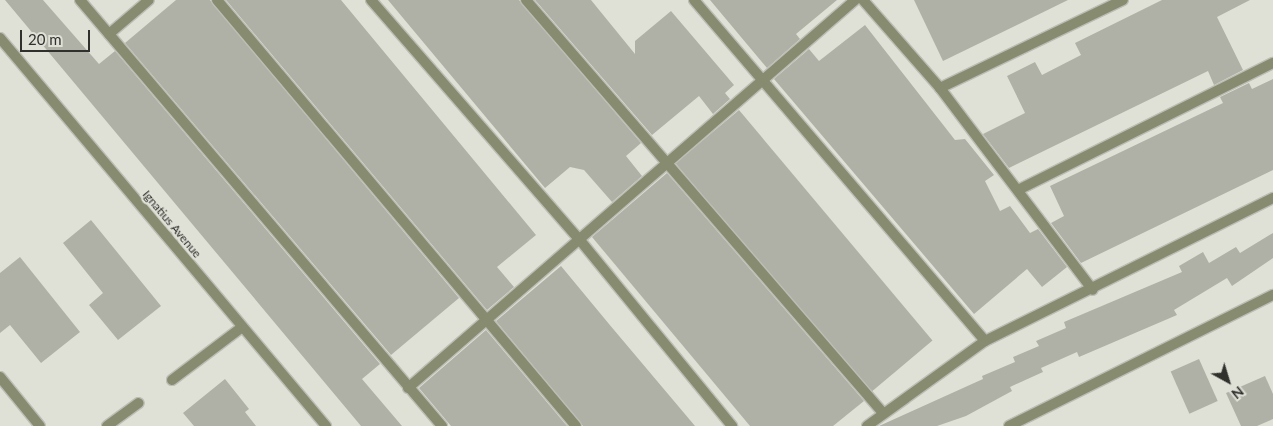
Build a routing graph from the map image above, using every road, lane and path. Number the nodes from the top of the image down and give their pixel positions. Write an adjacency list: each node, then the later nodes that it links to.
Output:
1 (80, 0): 10 (street)
2 (149, 0): 10 (street)
3 (217, 0): 21 (street)
4 (371, 0): 18 (street)
5 (526, 0): 15 (street)
6 (694, 0): 13 (street)
7 (855, 0): 13 (street)
8 (863, 0): 14 (street)
9 (1123, 0): 14 (street)
10 (109, 34): 27 (street)
11 (0, 38): 22 (street, Ignatius Avenue)
12 (1273, 63): 16 (street)
13 (764, 80): 15 (street); 23 (street)
14 (940, 88): 16 (street)
15 (666, 167): 18 (street); 30 (street)
16 (1020, 189): 19 (street)
17 (1273, 198): 19 (street)
18 (578, 239): 21 (street); 36 (street)
19 (1093, 290): 23 (street)
20 (1273, 295): 38 (street)
21 (486, 320): 27 (street); 35 (street)
22 (242, 327): 25 (street); 33 (street, Ignatius Avenue)
23 (985, 341): 30 (street)
24 (0, 377): 26 (street)
25 (172, 380)
26 (9, 388): 28 (street); 31 (street)
27 (408, 388): 34 (street)
28 (0, 396)
29 (140, 403): 32 (street)
30 (883, 413): 37 (street)
31 (40, 426)
32 (107, 426)
33 (326, 426)
34 (442, 426)
35 (576, 426)
36 (732, 426)
37 (867, 426)
38 (1008, 426)

